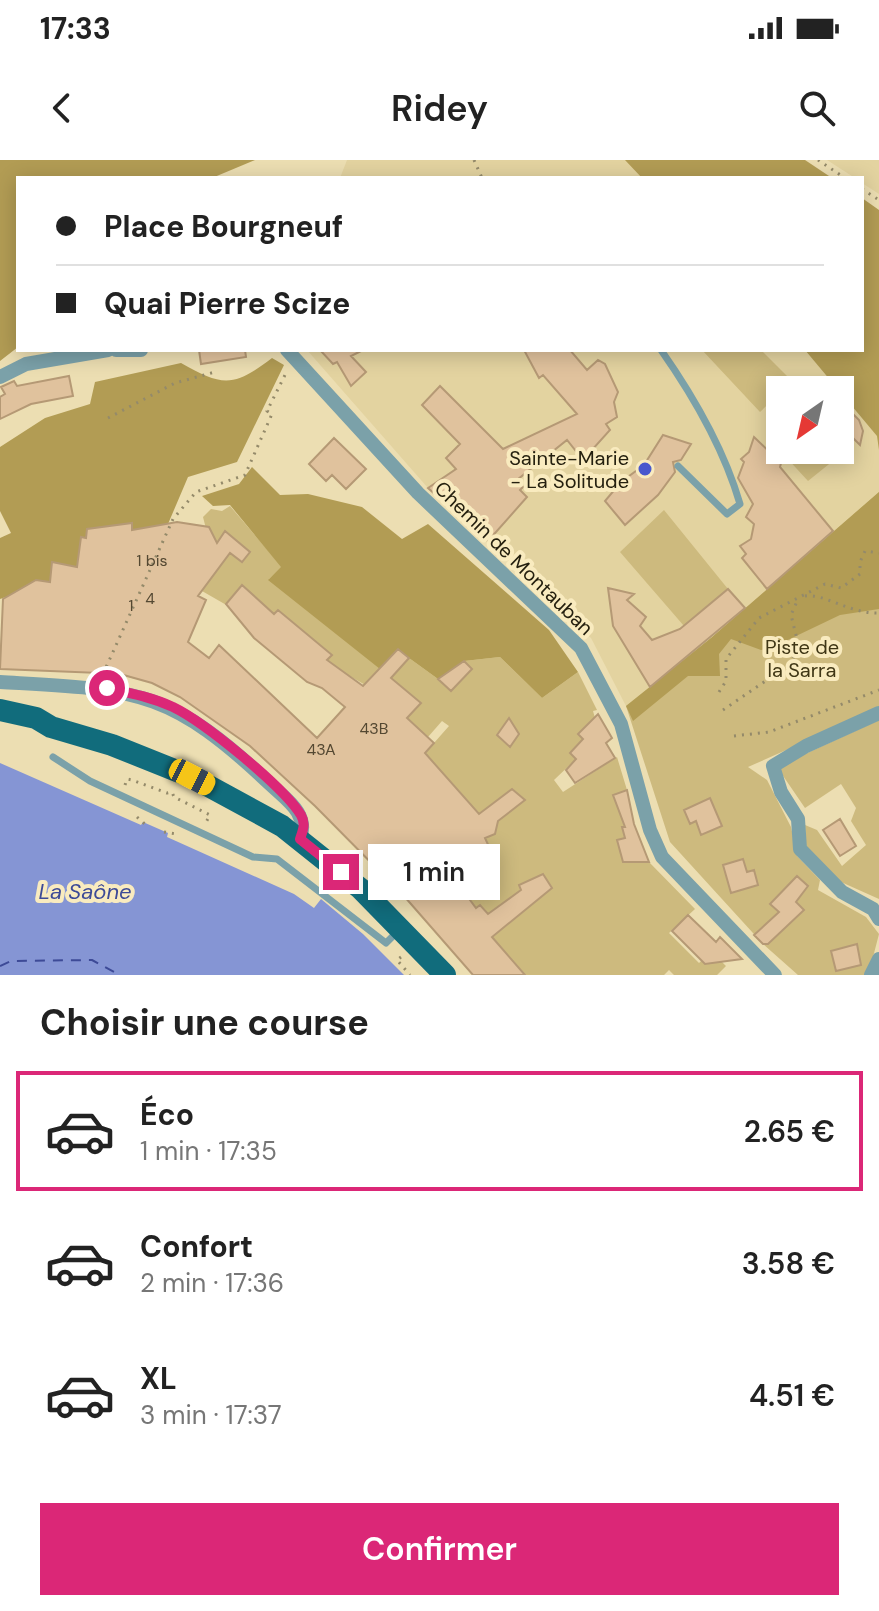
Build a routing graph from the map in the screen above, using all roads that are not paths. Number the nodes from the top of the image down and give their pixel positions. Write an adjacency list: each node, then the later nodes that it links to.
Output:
1 (96, 352): 4 (street)
2 (289, 352): 15 (street, Chemin de Montauban)
3 (662, 352): 5 (lane)
4 (0, 377)
5 (678, 466)
6 (0, 682): 10 (street)
7 (0, 710): 10 (main road)
8 (879, 713): 11 (street)
9 (53, 757): 12 (lane)
10 (300, 839): 12 (main road)
11 (879, 919)
12 (402, 927): 14 (main road)
13 (879, 959): 16 (street)
14 (445, 975)
15 (775, 975)
16 (871, 975)

